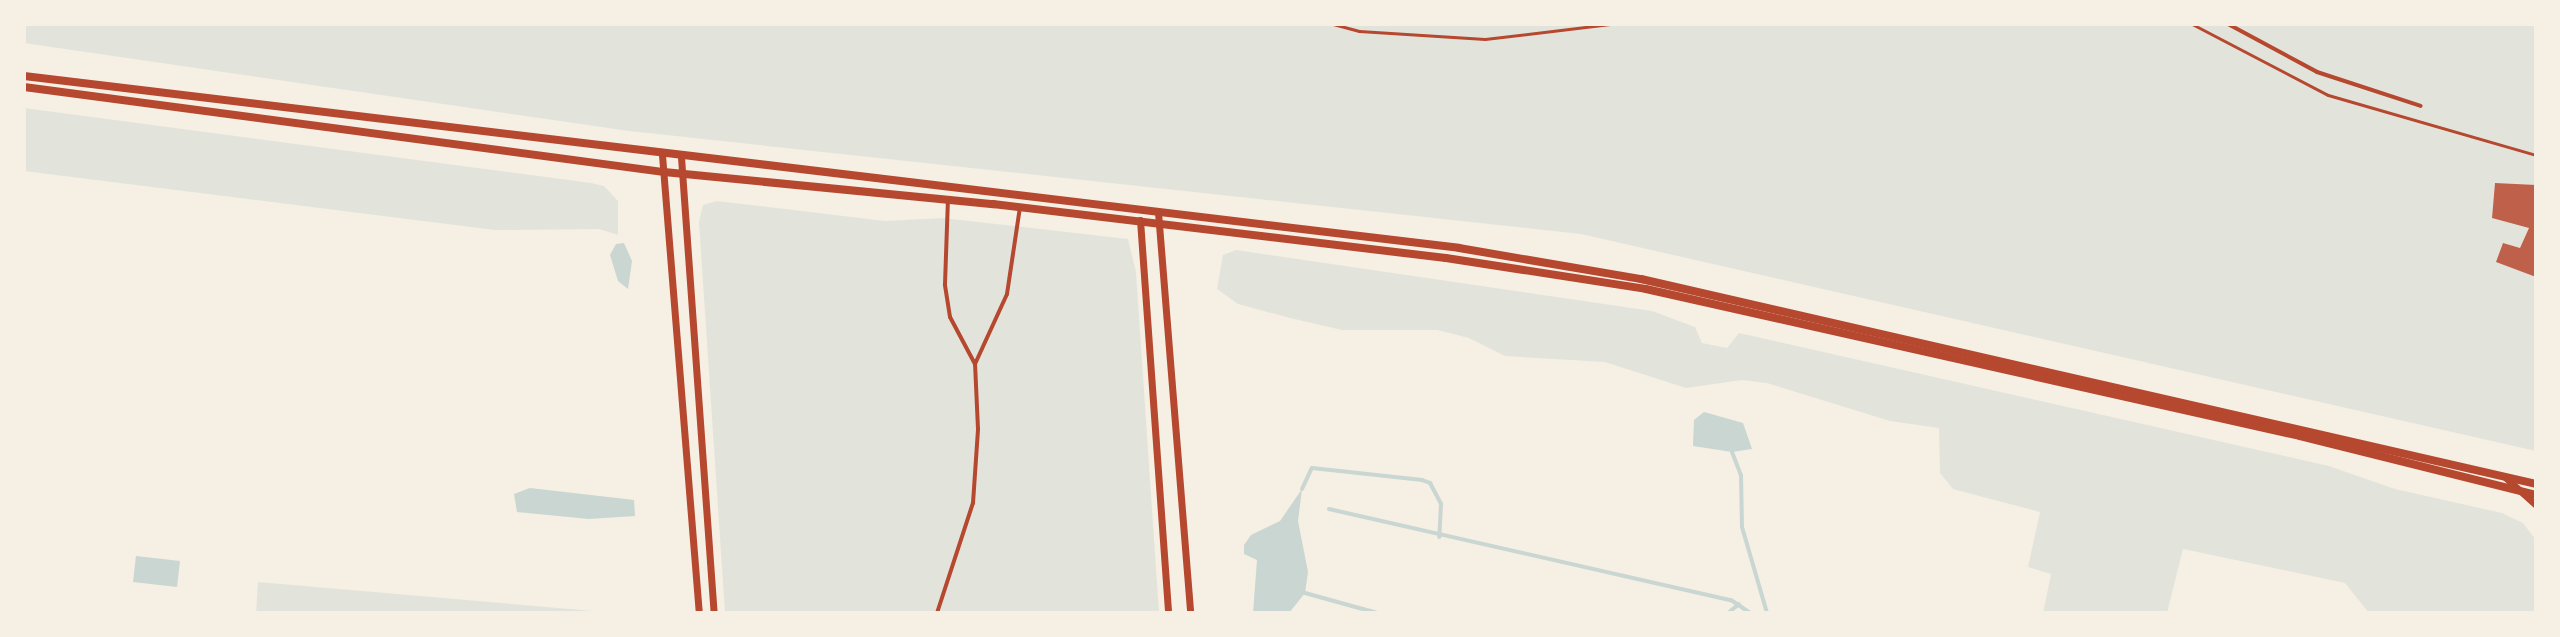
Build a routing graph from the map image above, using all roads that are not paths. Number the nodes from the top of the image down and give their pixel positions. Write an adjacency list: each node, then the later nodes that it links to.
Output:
1 (1333, 24): 2 (lane)
2 (1610, 24)
3 (2192, 24): 9 (lane)
4 (2228, 24): 7 (street)
5 (24, 76): 8 (main road)
6 (24, 87): 11 (main road)
7 (2421, 106)
8 (662, 155): 10 (main road); 11 (street)
9 (2536, 155)
10 (681, 157): 12 (street); 15 (main road)
11 (664, 172): 12 (main road); 25 (street)
12 (680, 173): 13 (main road); 26 (street)
13 (948, 199): 14 (main road); 19 (street)
14 (1020, 207): 17 (main road); 19 (street)
15 (1139, 210): 16 (main road); 17 (street)
16 (1158, 212): 18 (street); 20 (main road)
17 (1141, 222): 18 (main road); 28 (street)
18 (1159, 224): 22 (main road); 29 (street)
19 (975, 364): 27 (street)
20 (2506, 478): 21 (main road); 22 (street)
21 (2536, 484)
22 (2521, 492): 23 (main road); 24 (street)
23 (2536, 495)
24 (2536, 505)
25 (699, 613)
26 (714, 613)
27 (937, 613)
28 (1168, 613)
29 (1190, 613)

